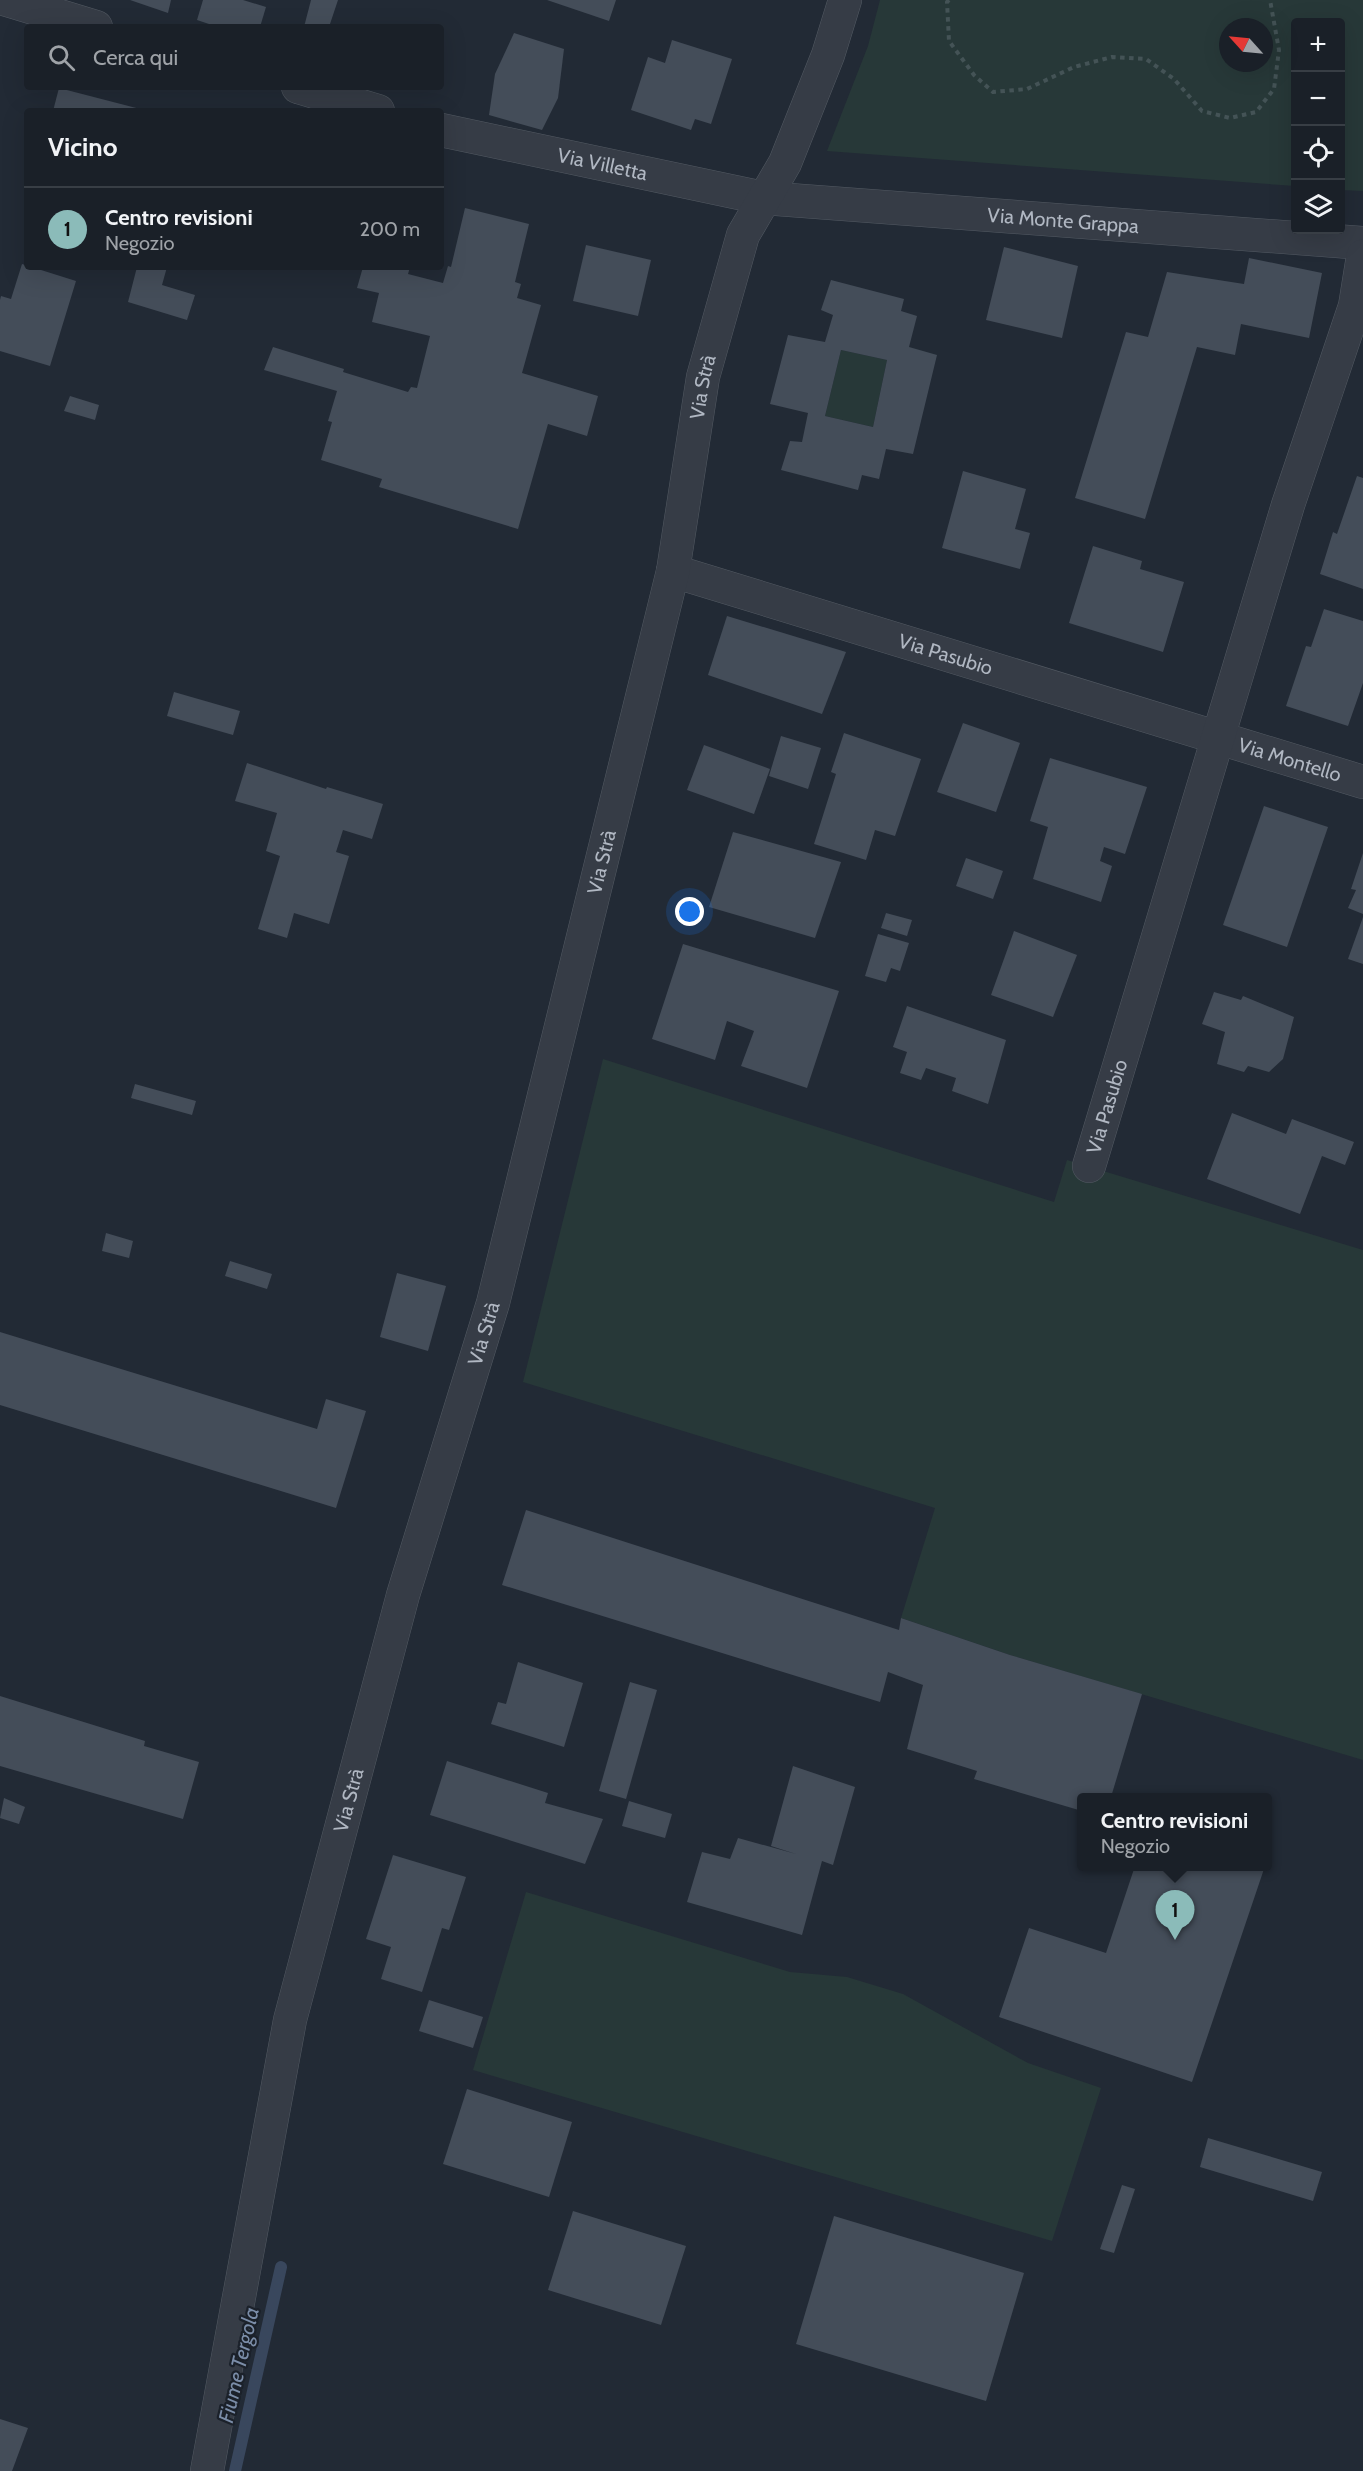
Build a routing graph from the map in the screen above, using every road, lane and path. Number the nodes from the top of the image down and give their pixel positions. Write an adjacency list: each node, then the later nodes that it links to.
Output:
1 (7, 0): 5 (street)
2 (845, 0): 9 (street, Via Strà)
3 (949, 0): 4 (path)
4 (1270, 0)
5 (86, 24)
6 (308, 90): 7 (street)
7 (368, 108)
8 (444, 131): 9 (street, Via Villetta)
9 (763, 198): 10 (street, Via Monte Grappa); 12 (street, Via Strà)
10 (1363, 243)
11 (1363, 256): 13 (street, Via Pasubio)
12 (673, 571): 13 (street, Via Pasubio); 16 (street, Via Strà)
13 (1216, 736): 14 (street, Via Montello); 15 (street, Via Pasubio)
14 (1363, 782)
15 (1089, 1166)
16 (207, 2471)

